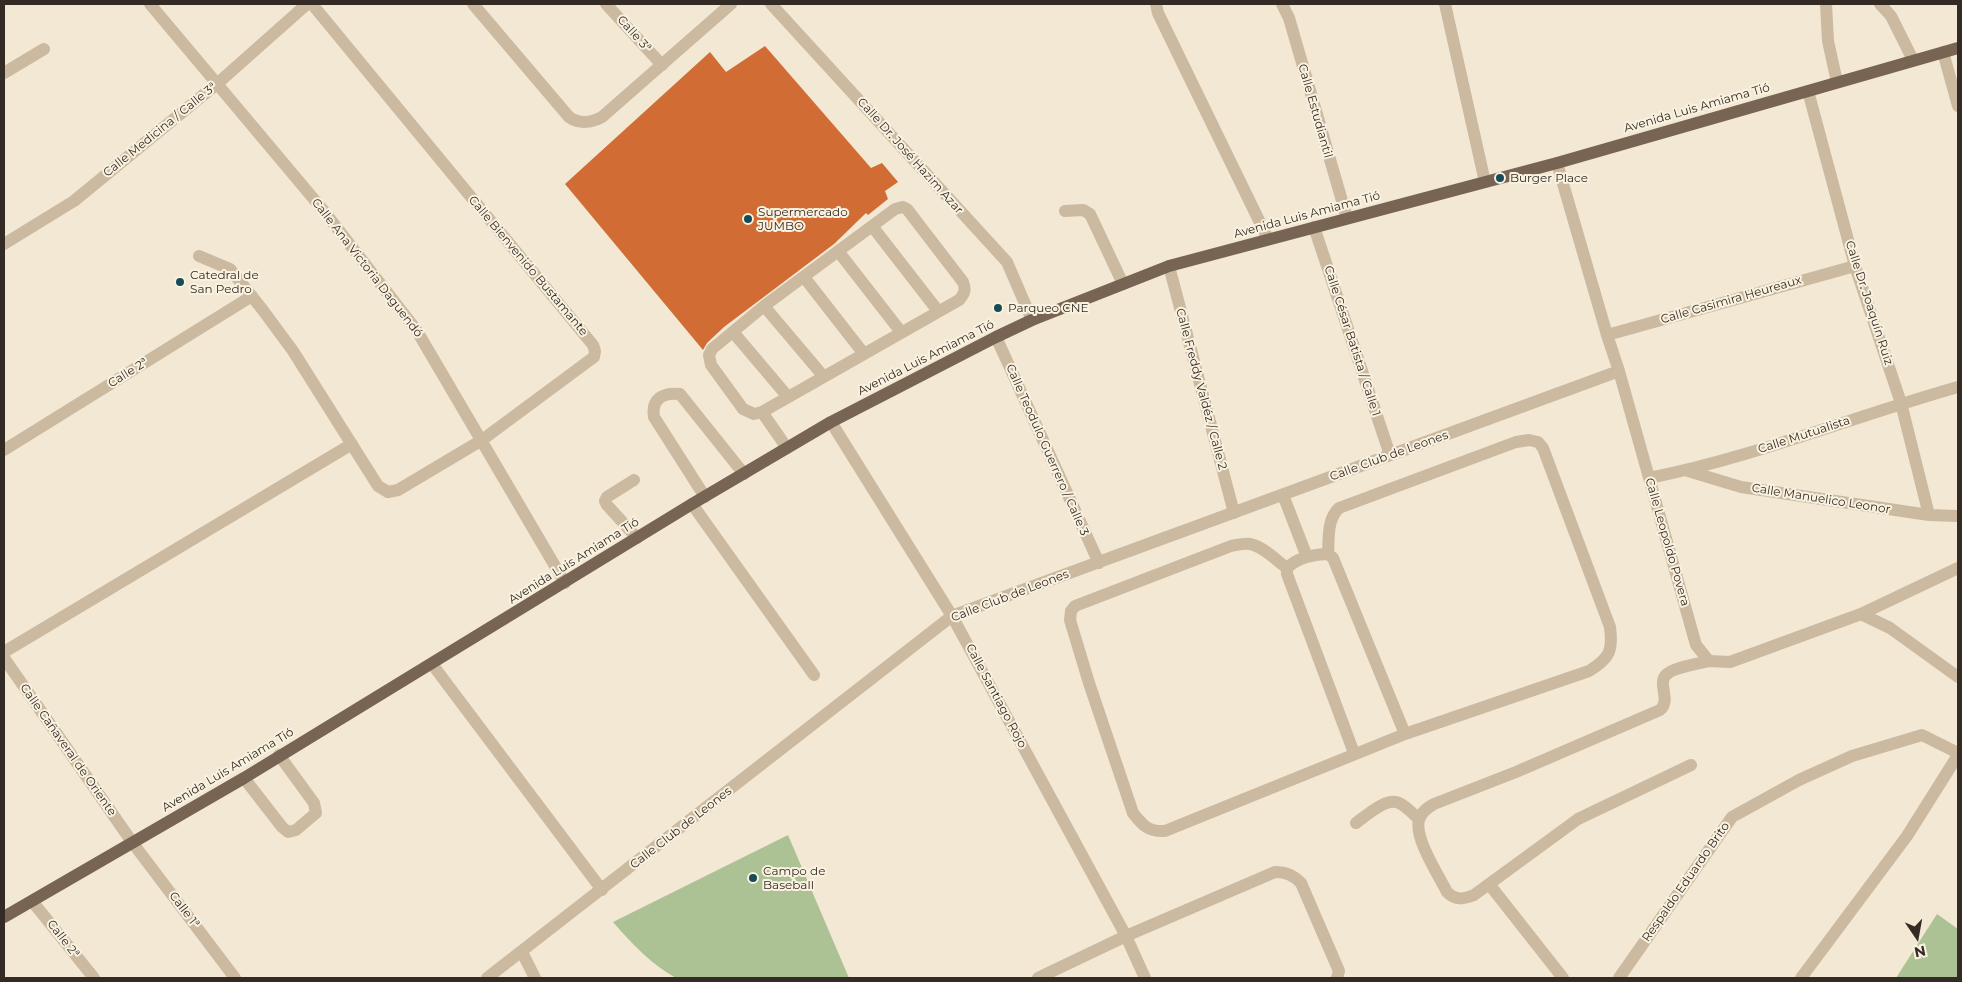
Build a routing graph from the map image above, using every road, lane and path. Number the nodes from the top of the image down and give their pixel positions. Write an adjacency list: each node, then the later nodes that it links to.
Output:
1 (150, 4): 20 (street, Calle Ana Victoria Daguendó)
2 (307, 4): 20 (street, Calle Medicina / Calle 3ª)
3 (312, 4): 53 (street, Calle Bienvenido Bustamante)
4 (473, 4): 17 (street)
5 (606, 4): 17 (street, Calle 3ª)
6 (732, 4): 17 (street)
7 (770, 4): 40 (street, Calle Dr. José Hazim Azar)
8 (1156, 4): 29 (street)
9 (1282, 4): 26 (street, Calle Estudiantil)
10 (1445, 4): 24 (street)
11 (1826, 4): 19 (street)
12 (1880, 4): 16 (street)
13 (1958, 48): 15 (main road, Avenida Luis Amiama Tió)
14 (44, 49): 18 (street)
15 (1943, 52): 16 (main road, Avenida Luis Amiama Tió); 22 (street)
16 (1913, 60): 19 (main road, Avenida Luis Amiama Tió)
17 (662, 65)
18 (4, 73)
19 (1837, 82): 21 (main road, Avenida Luis Amiama Tió)
20 (218, 83): 30 (street, Calle Medicina / Calle 3ª); 53 (street, Calle Ana Victoria Daguendó)
21 (1808, 91): 23 (main road, Avenida Luis Amiama Tió); 34 (street, Calle Dr. Joaquín Ruiz)
22 (1958, 106)
23 (1557, 163): 24 (main road, Avenida Luis Amiama Tió); 43 (street, Calle Leopoldo Povera)
24 (1485, 182): 26 (main road, Avenida Luis Amiama Tió)
25 (1065, 211): 36 (street)
26 (1346, 218): 28 (main road, Avenida Luis Amiama Tió)
27 (872, 226): 31 (street); 39 (street); 39 (street)
28 (1314, 227): 29 (main road, Avenida Luis Amiama Tió); 57 (street, Calle César Batista / Calle 1)
29 (1268, 239): 33 (main road, Avenida Luis Amiama Tió)
30 (4, 244)
31 (838, 251): 35 (street); 42 (street)
32 (199, 256): 37 (street, Calle Bienvenido Bustamante)
33 (1169, 266): 36 (main road, Avenida Luis Amiama Tió); 65 (street, Calle Freddy Valdéz / Calle 2)
34 (1855, 266): 43 (street, Calle Casimira Heureaux); 50 (street, Calle Dr. Joaquín Ruiz)
35 (804, 277): 38 (street); 45 (street)
36 (1123, 284): 40 (main road, Avenida Luis Amiama Tió)
37 (252, 296): 54 (street, Calle Bienvenido Bustamante); 56 (street, Calle 2ª)
38 (764, 306): 41 (street); 47 (street)
39 (938, 311): 42 (street)
40 (1032, 320): 44 (main road, Avenida Luis Amiama Tió)
41 (733, 332): 49 (street); 51 (street)
42 (901, 332): 45 (street)
43 (1607, 335): 46 (street, Calle Leopoldo Povera)
44 (996, 337): 52 (main road, Avenida Luis Amiama Tió); 71 (street, Calle Teodulo Guerrero / Calle 3)
45 (864, 354): 47 (street)
46 (1619, 372): 57 (street, Calle Club de Leones); 60 (street, Calle Leopoldo Povera)
47 (824, 377): 49 (street)
48 (1958, 388): 50 (street, Calle Mutualista)
49 (788, 397): 51 (street)
50 (1901, 403): 58 (street, Calle Mutualista); 66 (street, Calle Dr. Joaquín Ruiz)
51 (762, 412): 55 (street)
52 (831, 422): 55 (main road, Avenida Luis Amiama Tió); 76 (street, Calle Santiago Rojo)
53 (482, 440): 54 (street, Calle Bienvenido Bustamante); 74 (street, Calle Ana Victoria Daguendó)
54 (352, 444): 77 (street)
55 (787, 448): 59 (main road, Avenida Luis Amiama Tió)
56 (4, 450)
57 (1390, 455): 62 (street, Calle Club de Leones)
58 (1687, 471): 60 (street, Calle Mutualista); 66 (street, Calle Manuelico Leonor)
59 (744, 474): 63 (main road, Avenida Luis Amiama Tió); 63 (street)
60 (1649, 478): 79 (street, Calle Leopoldo Povera)
61 (634, 480): 68 (street)
62 (1283, 495): 65 (street, Calle Club de Leones); 70 (street)
63 (705, 497): 64 (main road, Avenida Luis Amiama Tió)
64 (692, 504): 68 (main road, Avenida Luis Amiama Tió); 81 (street)
65 (1234, 513): 71 (street, Calle Club de Leones)
66 (1929, 515): 67 (street, Calle Manuelico Leonor)
67 (1958, 516)
68 (637, 538): 74 (main road, Avenida Luis Amiama Tió)
69 (1328, 554): 70 (street); 83 (street); 83 (street)
70 (1307, 556): 72 (street)
71 (1098, 563): 76 (street, Calle Club de Leones)
72 (1287, 568): 84 (street); 84 (street)
73 (1958, 568): 75 (street)
74 (564, 583): 80 (main road, Avenida Luis Amiama Tió)
75 (1861, 614): 79 (street); 82 (street)
76 (952, 616): 93 (street, Calle Club de Leones); 96 (street, Calle Santiago Rojo)
77 (4, 652)
78 (4, 658): 91 (street, Calle Cañaveral de Oriente)
79 (1709, 661): 89 (street)
80 (432, 664): 86 (main road, Avenida Luis Amiama Tió); 93 (street)
81 (814, 675)
82 (1958, 677)
83 (1404, 734): 84 (street)
84 (1354, 753)
85 (1958, 754): 106 (street, Respaldo Eduardo Brito); 107 (street)
86 (279, 755): 88 (main road, Avenida Luis Amiama Tió); 88 (street)
87 (1691, 765): 92 (street)
88 (244, 778): 91 (main road, Avenida Luis Amiama Tió)
89 (1419, 819): 90 (street); 92 (street)
90 (1356, 823)
91 (132, 842): 94 (main road, Avenida Luis Amiama Tió); 99 (street, Calle 1ª)
92 (1489, 884): 105 (street)
93 (602, 890): 97 (street, Calle Club de Leones)
94 (32, 901): 95 (main road, Avenida Luis Amiama Tió); 98 (street, Calle 2ª)
95 (4, 917)
96 (1126, 936): 102 (street); 103 (street, Calle Santiago Rojo); 104 (street)
97 (522, 952): 100 (street, Calle Club de Leones); 101 (street)
98 (94, 978)
99 (235, 978)
100 (487, 978)
101 (535, 978)
102 (1038, 978)
103 (1145, 978)
104 (1337, 978)
105 (1563, 978)
106 (1619, 978)
107 (1801, 978)

